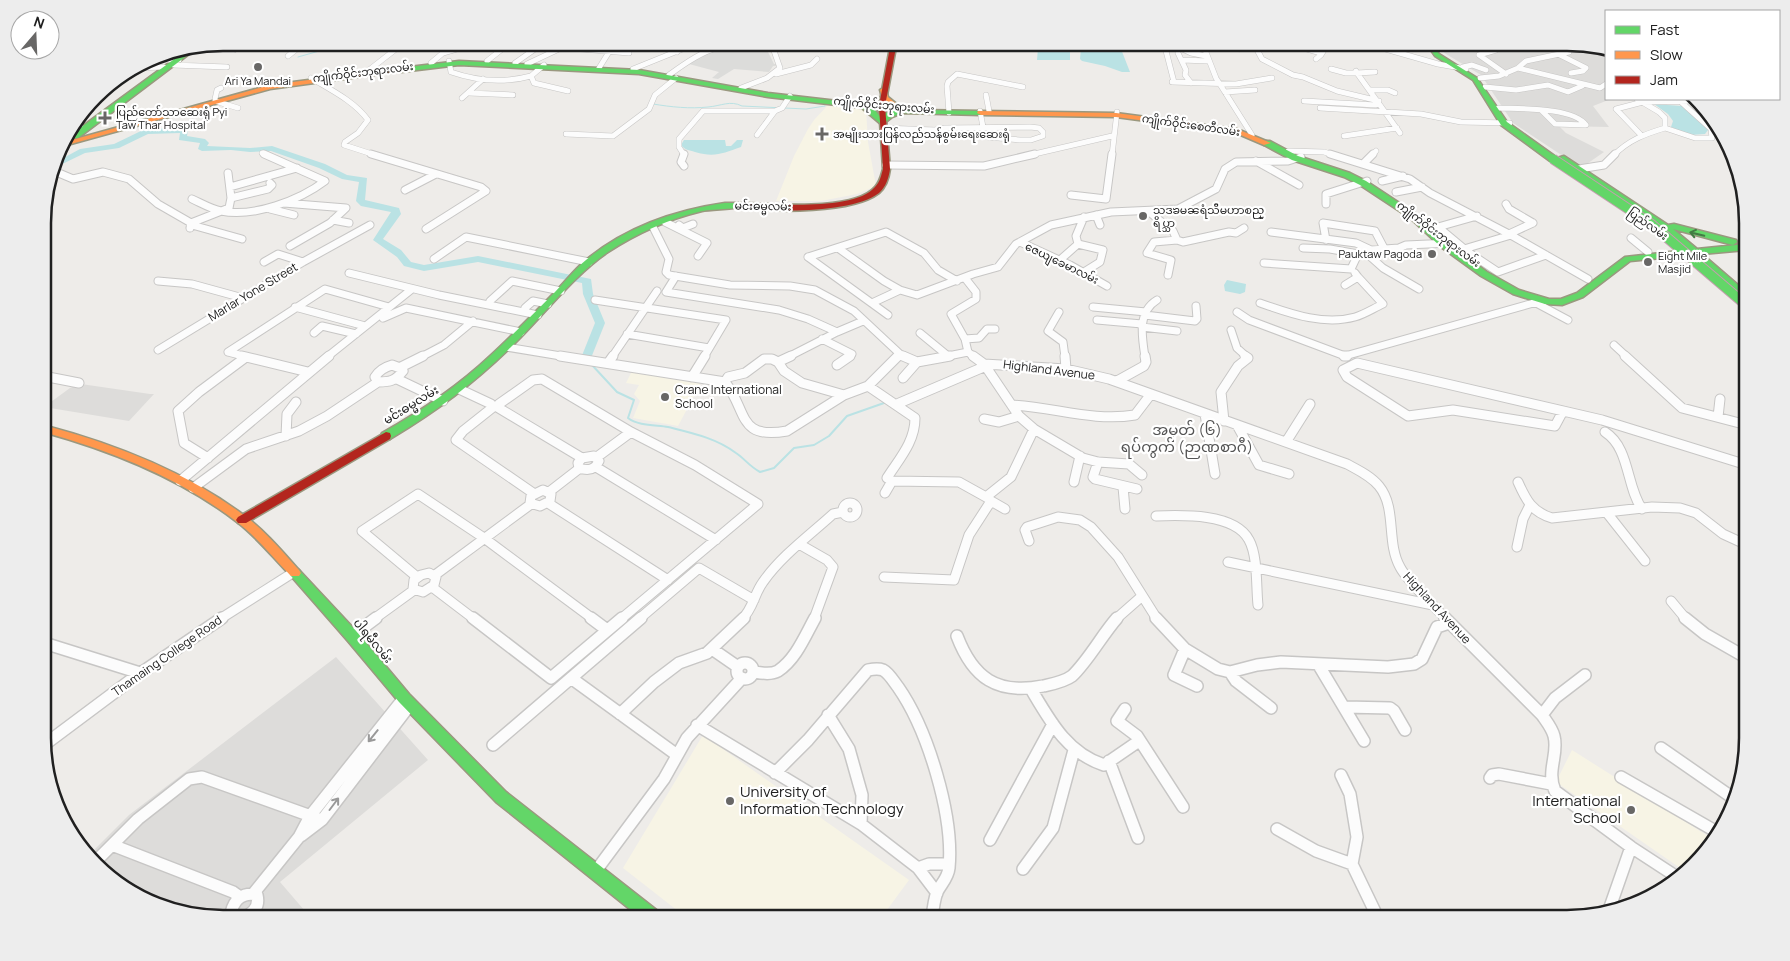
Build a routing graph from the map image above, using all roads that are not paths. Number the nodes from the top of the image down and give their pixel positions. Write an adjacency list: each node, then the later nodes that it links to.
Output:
1 (294, 51): 28 (street)
2 (394, 51): 50 (street)
3 (445, 51): 39 (street)
4 (499, 51): 34 (street)
5 (532, 51): 40 (street)
6 (555, 51): 41 (street)
7 (601, 51): 20 (street)
8 (709, 51): 57 (street)
9 (774, 51): 54 (street)
10 (892, 51): 70 (main road, မင်းဓမ္မလမ်း)
11 (1165, 51): 62 (street)
12 (1169, 51): 25 (street)
13 (1205, 51): 30 (street)
14 (1258, 51): 87 (street)
15 (1314, 51): 26 (street)
16 (1397, 51): 37 (street)
17 (1433, 51): 37 (main road, ပြည်လမ်း)
18 (1437, 51): 45 (main road, ပြည်လမ်း)
19 (1492, 51): 55 (street)
20 (610, 52): 24 (street); 47 (street)
21 (677, 52): 48 (street)
22 (1191, 52): 25 (street); 30 (street)
23 (1569, 52): 27 (street)
24 (629, 53)
25 (1178, 53): 33 (street)
26 (1321, 53): 32 (street)
27 (1558, 54): 46 (street); 53 (street)
28 (288, 56)
29 (181, 57): 38 (main road)
30 (1207, 58): 33 (street); 63 (street)
31 (817, 59): 54 (street)
32 (1316, 59)
33 (1182, 60): 62 (street)
34 (486, 61): 36 (main road, ကျိုက်ဝိုင်းဘုရားလမ်း); 40 (main road, ကျိုက်ဝိုင်းဘုရားလမ်း)
35 (163, 62): 38 (street)
36 (448, 62): 39 (main road, ကျိုက်ဝိုင်းဘုရားလမ်း); 40 (main road, ကျိုက်ဝိုင်းဘုရားလမ်း); 50 (main road, ကျိုက်ဝိုင်းဘုရားလမ်း); 60 (street)
37 (1441, 62): 45 (main road, ပြည်လမ်း)
38 (172, 63): 42 (street); 44 (street); 109 (main road)
39 (431, 63): 50 (main road, ကျိုက်ဝိုင်းဘုရားလမ်း)
40 (513, 64): 41 (main road, ကျိုက်ဝိုင်းဘုရားလမ်း); 43 (main road, ကျိုက်ဝိုင်းဘုရားလမ်း)
41 (527, 64): 43 (main road, ကျိုက်ဝိုင်းဘုရားလမ်း)
42 (154, 65)
43 (543, 66): 47 (main road, ကျိုက်ဝိုင်းဘုရားလမ်း); 56 (street)
44 (227, 67)
45 (1463, 68): 61 (main road, ပြည်လမ်း); 101 (main road, ပြည်လမ်း)
46 (1518, 68): 55 (street); 64 (street)
47 (599, 69): 48 (main road, ကျိုက်ဝိုင်းဘုရားလမ်း); 57 (main road, ကျိုက်ဝိုင်းဘုရားလမ်း)
48 (633, 69): 57 (main road, ကျိုက်ဝိုင်းဘုရားလမ်း)
49 (1331, 69): 51 (street)
50 (370, 71): 59 (main road, ကျိုက်ဝိုင်းဘုရားလမ်း)
51 (1356, 71): 52 (street); 72 (street)
52 (1375, 72)
53 (1571, 73)
54 (776, 74): 69 (street)
55 (1506, 74): 61 (street)
56 (532, 76): 60 (street); 73 (street)
57 (672, 77): 69 (main road, ကျိုက်ဝိုင်းဘုရားလမ်း); 80 (main road, ကျိုက်ဝိုင်းဘုရားလမ်း); 111 (street)
58 (1272, 78): 63 (street)
59 (312, 79): 82 (main road, ကျိုက်ဝိုင်းဘုရားလမ်း); 131 (street)
60 (483, 79): 75 (street)
61 (1484, 79): 67 (street); 93 (main road, ပြည်လမ်း)
62 (1191, 82): 63 (street)
63 (1221, 84): 74 (street)
64 (1605, 85)
65 (1582, 86): 67 (street)
66 (1022, 87): 98 (street)
67 (1541, 87): 77 (street)
68 (220, 88): 82 (street)
69 (741, 88): 80 (main road, ကျိုက်ဝိုင်းဘုရားလမ်း)
70 (883, 90): 89 (main road); 90 (main road, မင်းဓမ္မလမ်း); 94 (main road)
71 (1255, 90): 74 (street)
72 (1371, 90): 76 (street); 87 (street)
73 (568, 91)
74 (1225, 92): 112 (street)
75 (469, 93): 78 (street); 81 (street)
76 (1395, 93)
77 (1556, 93)
78 (513, 95)
79 (986, 95): 96 (street)
80 (790, 97): 89 (main road, ကျိုက်ဝိုင်းဘုရားလမ်း); 95 (street)
81 (462, 98)
82 (215, 100): 91 (street); 104 (main road, ကျိုက်ဝိုင်းဘုရားလမ်း); 115 (main road, ကျိုက်ဝိုင်းဘုရားလမ်း)
83 (1639, 100): 88 (street)
84 (1304, 101): 87 (street)
85 (1687, 101): 86 (street)
86 (1681, 102): 88 (street); 106 (street)
87 (1380, 103): 99 (street)
88 (1645, 103): 105 (street); 114 (street)
89 (865, 105): 90 (main road, ကျိုက်ဝိုင်းဘုရားလမ်း); 102 (main road)
90 (882, 107): 94 (main road, ကျိုက်ဝိုင်းဘုရားလမ်း); 102 (main road, မင်းဓမ္မလမ်း)
91 (238, 108)
92 (1320, 108): 99 (street)
93 (1498, 108): 97 (street); 101 (main road, ပြည်လမ်း)
94 (900, 109): 98 (main road, ကျိုက်ဝိုင်းဘုရားလမ်း); 102 (main road)
95 (775, 111): 113 (street); 126 (street)
96 (983, 111): 98 (main road, ကျိုက်ဝိုင်းဘုရားလမ်း); 100 (main road, ကျိုက်ဝိုင်းဘုရားလမ်း); 100 (main road, ကျိုက်ဝိုင်းဘုရားလမ်း); 103 (street)
97 (1542, 111): 97 (street)
98 (949, 112)
99 (1385, 112): 101 (street); 118 (street)
100 (1116, 114): 112 (main road, ကျိုက်ဝိုင်းဘုရားလမ်း); 117 (street)
101 (1507, 123): 121 (main road, ပြည်လမ်း)
102 (883, 125): 107 (street); 125 (main road, မင်းဓမ္မလမ်း)
103 (983, 127): 107 (street); 107 (street)
104 (110, 128): 110 (main road); 116 (main road, ကျိုက်ဝိုင်းဘုရားလမ်း)
105 (1665, 128): 108 (street); 114 (street)
106 (1710, 128)
107 (935, 130)
108 (1711, 130)
109 (78, 131)
110 (76, 134)
111 (566, 134)
112 (1252, 134): 122 (main road, ကျိုက်ဝိုင်းဘုရားလမ်း)
113 (757, 135)
114 (1641, 135): 128 (street)
115 (76, 136)
116 (76, 136)
117 (1112, 136): 125 (street); 141 (street)
118 (1344, 136)
119 (1376, 151): 124 (street)
120 (262, 152): 127 (street)
121 (1551, 155): 128 (main road, ပြည်လမ်း); 162 (main road, ပြည်လမ်း); 213 (main road, ပြည်လမ်း, bridge); 216 (main road, ပြည်လမ်း, bridge)
122 (1295, 156): 123 (street, ဇေယျခေမာလမ်း); 124 (street); 134 (main road)
123 (1256, 161): 136 (street); 148 (street, ဇေယျခေမာလမ်း)
124 (1363, 164): 132 (street)
125 (886, 165): 155 (main road, မင်းဓမ္မလမ်း)
126 (684, 166)
127 (297, 168): 137 (street); 144 (street)
128 (1579, 170): 157 (main road, ပြည်လမ်း)
129 (59, 173): 159 (street)
130 (228, 173): 137 (street)
131 (436, 174): 139 (street); 165 (street)
132 (1403, 176): 133 (street); 138 (street)
133 (1382, 181)
134 (1365, 182): 140 (main road, ကျိုက်ဝိုင်းဘုရားလမ်း); 145 (street)
135 (270, 183): 142 (street)
136 (1299, 185)
137 (230, 187): 142 (street)
138 (1422, 187): 140 (street); 152 (street)
139 (405, 190)
140 (1387, 194): 174 (main road, ကျိုက်ဝိုင်းဘုရားလမ်း)
141 (1071, 195)
142 (231, 198): 149 (street)
143 (192, 199): 149 (street)
144 (284, 203): 147 (street); 154 (street)
145 (1326, 204)
146 (1506, 204): 167 (street)
147 (265, 208): 149 (street); 150 (street)
148 (1148, 211): 151 (street, ဇေယျခေမာလမ်း); 170 (street)
149 (222, 212): 159 (street)
150 (294, 215)
151 (1096, 215): 153 (street, ဇေယျခေမာလမ်း); 161 (street)
152 (1477, 216): 167 (street); 181 (street)
153 (1084, 217): 172 (street, ဇေယျခေမာလမ်း); 173 (street)
154 (333, 220): 156 (street); 178 (street)
155 (668, 221): 158 (street); 163 (main road, မင်းဓမ္မလမ်း); 187 (street)
156 (349, 223)
157 (1661, 223): 162 (street); 175 (main road, one-way to 157); 185 (main road, ပြည်လမ်း)
158 (693, 224)
159 (191, 225): 169 (street)
160 (370, 225): 191 (street, Marlar Yone Street)
161 (1100, 225)
162 (1646, 225): 185 (main road, ပြည်လမ်း)
163 (653, 227): 192 (main road, မင်းဓမ္မလမ်း); 199 (street)
164 (1244, 228): 170 (street)
165 (426, 229)
166 (1272, 232): 171 (street)
167 (1510, 234): 181 (street); 186 (street)
168 (1631, 238): 185 (street)
169 (242, 240)
170 (1177, 240): 198 (street)
171 (1326, 240): 182 (street); 184 (street)
172 (1020, 242): 189 (street, ဇေယျခေမာလမ်း); 201 (street)
173 (1078, 244): 189 (street); 196 (street)
174 (1447, 244): 182 (street); 219 (main road)
175 (1739, 244)
176 (1739, 244): 185 (main road)
177 (1739, 245): 183 (main road)
178 (290, 246)
179 (838, 248): 201 (street); 209 (street); 221 (street)
180 (1304, 248): 184 (street)
181 (1464, 249): 186 (street)
182 (1385, 250): 184 (street)
183 (1719, 250): 185 (main road); 194 (main road)
184 (1364, 252): 195 (street); 208 (street)
185 (1676, 253): 194 (main road, ပြည်လမ်း); 202 (main road); 219 (main road); 224 (main road, ပြည်လမ်း)
186 (1546, 255): 202 (street)
187 (698, 256)
188 (434, 259): 192 (street)
189 (1060, 260): 196 (street, ဇေယျခေမာလမ်း)
190 (264, 262): 191 (street)
191 (303, 262): 214 (street, Marlar Yone Street)
192 (589, 262): 211 (main road, မင်းဓမ္မလမ်း)
193 (1264, 264): 195 (street)
194 (1713, 267): 210 (main road, ပြည်လမ်း)
195 (1351, 269): 200 (street)
196 (1084, 272): 205 (street, ဇေယျခေမာလမ်း)
197 (349, 274): 207 (street)
198 (1168, 275)
199 (676, 276): 240 (street); 247 (street)
200 (1358, 277): 204 (street); 222 (street)
201 (961, 279): 209 (street); 253 (street)
202 (1588, 279): 219 (main road)
203 (158, 281): 214 (street)
204 (1345, 284)
205 (1107, 286)
206 (544, 288): 211 (street); 215 (street); 220 (street)
207 (412, 289): 227 (street); 235 (street)
208 (1419, 289)
209 (900, 290): 221 (street)
210 (1739, 290)
211 (560, 291): 223 (main road, မင်းဓမ္မလမ်း)
212 (657, 291): 228 (street)
213 (1739, 294)
214 (243, 298): 257 (street, Marlar Yone Street)
215 (534, 298)
216 (1739, 299)
217 (595, 300): 228 (street)
218 (1157, 300): 234 (street)
219 (1538, 300): 231 (street); 233 (street); 238 (street)
220 (490, 301)
221 (872, 303): 236 (street)
222 (1260, 303)
223 (548, 304): 230 (street); 235 (main road, မင်းဓမ္မလမ်း)
224 (1739, 304)
225 (1196, 306): 234 (street)
226 (295, 307): 227 (street); 241 (street); 261 (street)
227 (389, 307): 241 (street)
228 (644, 307): 251 (street); 256 (street)
229 (1093, 307): 234 (street)
230 (525, 308)
231 (1520, 311)
232 (1059, 312): 268 (street)
233 (1237, 312)
234 (1146, 314): 242 (street)
235 (538, 315): 246 (main road, မင်းဓမ္မလမ်း)
236 (888, 315)
237 (1097, 320): 242 (street)
238 (1568, 320)
239 (472, 321): 246 (street); 267 (street); 269 (street)
240 (863, 321): 247 (street); 259 (street)
241 (365, 326): 250 (street)
242 (1142, 326): 245 (street); 275 (street)
243 (995, 329): 253 (street)
244 (1231, 330): 295 (street)
245 (1177, 331)
246 (521, 332): 255 (main road, မင်းဓမ္မလမ်း)
247 (836, 332): 252 (street)
248 (314, 333): 250 (street)
249 (920, 333): 260 (street)
250 (356, 334): 270 (street)
251 (627, 334): 256 (street); 264 (street)
252 (822, 339): 262 (street); 266 (street)
253 (965, 339): 258 (street)
254 (1614, 345): 293 (street)
255 (506, 347): 264 (street); 280 (main road, မင်းဓမ္မလမ်း)
256 (709, 348): 271 (street)
257 (158, 350)
258 (968, 352): 260 (street); 265 (street)
259 (900, 354): 263 (street); 279 (street)
260 (948, 356): 263 (street)
261 (246, 357): 270 (street); 305 (street)
262 (778, 362): 277 (street); 282 (street)
263 (917, 362): 273 (street)
264 (608, 364): 271 (street)
265 (985, 364): 268 (street, Highland Avenue); 286 (street); 288 (street)
266 (837, 365)
267 (401, 367): 274 (street); 276 (street)
268 (1066, 369): 275 (street, Highland Avenue)
269 (320, 371)
270 (308, 372): 305 (street)
271 (692, 377): 277 (street)
272 (52, 378): 278 (street)
273 (904, 378)
274 (397, 379): 276 (street); 284 (street)
275 (1117, 381): 281 (street, Highland Avenue)
276 (378, 382): 302 (street)
277 (725, 382): 282 (street)
278 (79, 383)
279 (868, 386): 282 (street); 286 (street)
280 (459, 389): 284 (main road, မင်းဓမ္မလမ်း); 289 (street)
281 (1151, 394): 288 (street); 291 (street, Highland Avenue)
282 (844, 395)
283 (1720, 399): 293 (street)
284 (443, 401): 334 (main road, မင်းဓမ္မလမ်း)
285 (296, 402): 302 (street)
286 (896, 404): 314 (street)
287 (1310, 404): 303 (street)
288 (1012, 405): 292 (street)
289 (495, 406): 300 (street); 306 (street); 322 (street)
290 (1563, 411): 290 (street); 309 (street)
291 (1205, 414): 295 (street, Highland Avenue); 311 (street)
292 (1019, 416): 294 (street); 298 (street)
293 (1718, 417): 296 (street)
294 (984, 419)
295 (1224, 421): 297 (street, Highland Avenue)
296 (1739, 423)
297 (1238, 425): 303 (street, Highland Avenue); 312 (street)
298 (1034, 429): 304 (street); 324 (street)
299 (52, 430): 315 (main road, ပါရမီလမ်း)
300 (631, 432): 307 (street); 336 (street)
301 (1605, 432): 330 (street)
302 (286, 436): 319 (street)
303 (1286, 442): 355 (street, Highland Avenue)
304 (1080, 456): 308 (street); 316 (street)
305 (208, 458): 315 (street)
306 (582, 458): 307 (street); 310 (street)
307 (597, 462): 310 (street); 336 (street)
308 (1098, 462): 313 (street); 318 (street)
309 (1739, 463)
310 (580, 468): 321 (street)
311 (1216, 474)
312 (1289, 474)
313 (1142, 475)
314 (887, 478)
315 (180, 481): 319 (main road, ပါရမီလမ်း)
316 (1074, 482)
317 (1518, 482): 327 (street)
318 (1123, 487): 320 (street); 329 (street)
319 (193, 488): 334 (main road, ပါရမီလမ်း)
320 (1136, 488)
321 (549, 492): 322 (street); 325 (street)
322 (533, 493): 326 (street)
323 (885, 493): 324 (street)
324 (988, 499): 328 (street); 346 (street)
325 (548, 502): 326 (street); 348 (street)
326 (531, 504): 335 (street)
327 (1529, 507): 332 (street); 340 (street)
328 (1005, 509)
329 (1124, 509)
330 (1642, 509): 332 (street); 338 (street)
331 (843, 512): 339 (street)
332 (1607, 513): 341 (street)
333 (1156, 516): 343 (street)
334 (242, 520): 344 (main road, ပါရမီလမ်း)
335 (484, 538): 345 (street); 347 (street); 357 (street)
336 (716, 540): 348 (street)
337 (1029, 541): 351 (street)
338 (1739, 542)
339 (800, 544): 352 (street); 366 (street)
340 (1517, 547)
341 (1645, 561)
342 (1228, 562): 343 (street)
343 (1254, 566): 354 (street); 355 (street)
344 (294, 572): 358 (main road, ပါရမီလမ်း); 368 (street, Thamaing College Road)
345 (435, 575): 347 (street); 349 (street)
346 (884, 576)
347 (417, 577): 350 (street)
348 (668, 580): 357 (street)
349 (432, 587): 350 (street); 357 (street)
350 (414, 590): 358 (street)
351 (1141, 597): 362 (street); 373 (street)
352 (754, 600): 361 (street); 370 (street)
353 (1671, 601): 363 (street)
354 (1258, 605)
355 (1433, 605): 356 (street, Highland Avenue)
356 (1449, 623): 364 (street); 380 (street, Highland Avenue)
357 (607, 630)
358 (352, 636): 374 (main road, ပါရမီလမ်း)
359 (957, 636): 373 (street)
360 (51, 647): 368 (street)
361 (712, 649): 365 (street); 378 (street)
362 (1186, 649): 367 (street); 372 (street)
363 (1739, 653)
364 (1318, 664): 367 (street); 376 (street)
365 (738, 667): 366 (street); 371 (street)
366 (754, 672): 371 (street)
367 (1230, 672): 375 (street)
368 (140, 673): 384 (street, Thamaing College Road)
369 (1585, 675): 380 (street)
370 (571, 678): 378 (street); 387 (street)
371 (742, 678): 382 (street)
372 (1197, 686)
373 (1031, 690): 381 (street)
374 (407, 701): 391 (street); 415 (main road, ပါရမီလမ်း)
375 (1271, 708)
376 (1345, 708): 383 (street); 386 (street)
377 (1125, 709): 385 (street)
378 (620, 714): 390 (street)
379 (828, 715): 393 (street); 402 (street); 411 (street)
380 (1542, 715): 397 (street, Highland Avenue)
381 (1053, 724): 389 (street); 407 (street)
382 (697, 725): 390 (street); 393 (street)
383 (1406, 730)
384 (51, 740)
385 (1139, 741): 392 (street); 399 (street)
386 (1364, 741)
387 (492, 745)
388 (1661, 748): 398 (street)
389 (1074, 750): 392 (street); 414 (street)
390 (677, 755): 415 (street)
391 (363, 757): 400 (street); 401 (street, one-way to 391)
392 (1106, 763): 406 (street)
393 (774, 774): 402 (street)
394 (1341, 775): 412 (street)
395 (1620, 777): 403 (street)
396 (1490, 778): 397 (street)
397 (1551, 784): 409 (street)
398 (1729, 795)
399 (1182, 807)
400 (310, 816): 401 (street); 405 (street); 408 (street)
401 (322, 820): 405 (street)
402 (861, 824): 413 (street)
403 (1712, 829)
404 (1277, 830): 412 (street)
405 (299, 837): 418 (street)
406 (1138, 838)
407 (990, 840)
408 (112, 845): 410 (street); 419 (street)
409 (1631, 847): 416 (street); 420 (street)
410 (100, 857)
411 (948, 864): 413 (street); 417 (street)
412 (1352, 864): 422 (street)
413 (918, 868): 417 (street)
414 (1023, 869)
415 (595, 872): 425 (main road, ပါရမီလမ်း)
416 (1672, 874)
417 (937, 892): 421 (street)
418 (253, 894): 419 (street); 424 (street)
419 (240, 897): 423 (street)
420 (1612, 903)
421 (934, 909)
422 (1374, 909)
423 (231, 910)
424 (255, 910)
425 (643, 910)

